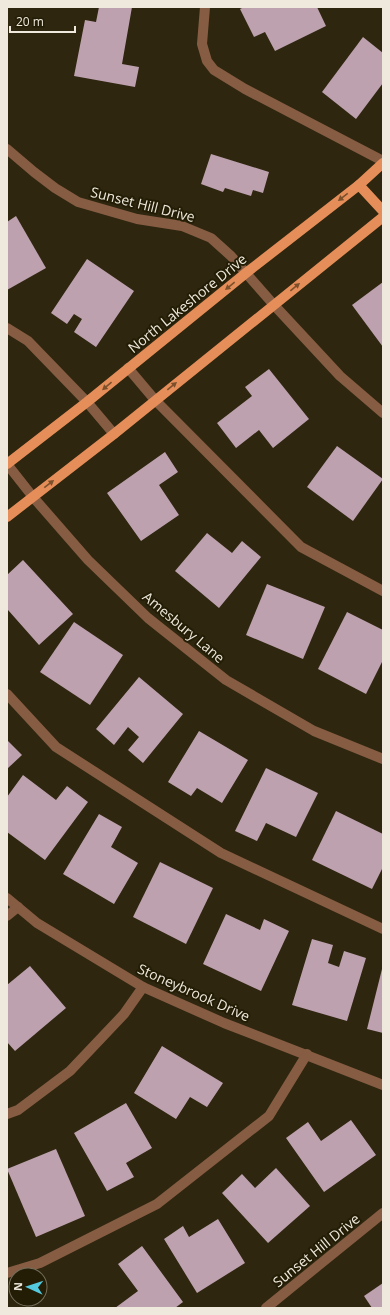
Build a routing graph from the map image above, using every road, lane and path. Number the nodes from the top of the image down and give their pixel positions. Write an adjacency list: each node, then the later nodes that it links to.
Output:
1 (205, 7): 3 (street)
2 (7, 149): 7 (street, Sunset Hill Drive)
3 (383, 162): 4 (main road, North Lakeshore Drive)
4 (359, 185): 5 (main road); 7 (main road, North Lakeshore Drive, one-way to 7)
5 (383, 211)
6 (383, 217): 8 (main road, one-way to 6)
7 (246, 273): 8 (street, Sunset Hill Drive); 10 (main road, North Lakeshore Drive, one-way to 10)
8 (274, 304): 11 (main road, one-way to 8); 13 (street, Sunset Hill Drive)
9 (7, 328): 12 (street)
10 (128, 368): 11 (street); 12 (main road, North Lakeshore Drive, one-way to 12)
11 (155, 400): 14 (main road); 18 (street)
12 (87, 402): 14 (street); 15 (main road, North Lakeshore Drive)
13 (383, 413)
14 (114, 434): 16 (main road, one-way to 14)
15 (7, 464): 16 (street, Amesbury Lane)
16 (33, 497): 17 (main road); 20 (street, Amesbury Lane)
17 (7, 517)
18 (383, 591)
19 (7, 694): 24 (street)
20 (383, 759)
21 (7, 898): 22 (street, Stoneybrook Drive)
22 (18, 907): 23 (street); 25 (street, Stoneybrook Drive)
23 (7, 916)
24 (383, 929)
25 (143, 987): 26 (street, Stoneybrook Drive); 28 (street)
26 (307, 1054): 27 (street, Stoneybrook Drive); 30 (street)
27 (383, 1085)
28 (7, 1114)
29 (383, 1213): 31 (street, Sunset Hill Drive)
30 (7, 1273)
31 (266, 1308)

